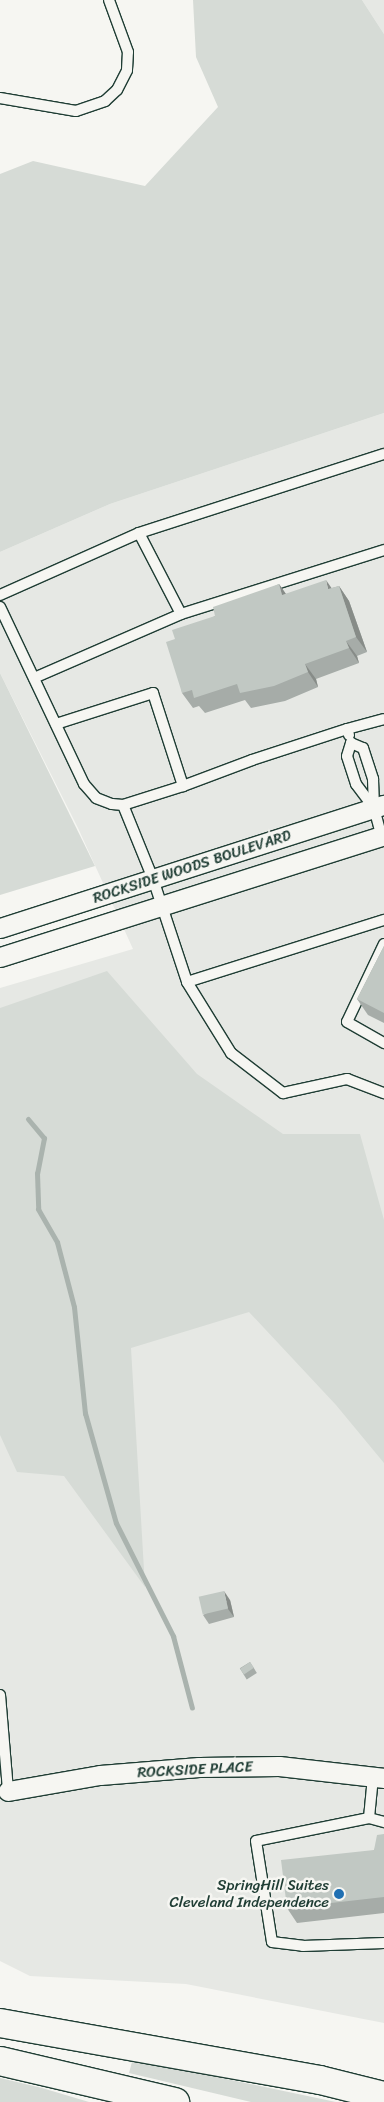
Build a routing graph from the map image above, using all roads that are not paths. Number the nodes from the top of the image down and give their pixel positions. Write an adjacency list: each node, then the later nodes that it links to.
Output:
1 (109, 0): 2 (lane)
2 (0, 98)
3 (384, 454): 4 (lane)
4 (139, 533): 6 (lane); 8 (lane)
5 (384, 550): 8 (lane)
6 (0, 595)
7 (0, 607): 9 (lane)
8 (181, 614): 9 (lane)
9 (34, 678): 11 (lane)
10 (384, 719): 12 (lane)
11 (56, 724): 14 (lane); 15 (lane)
12 (347, 729): 13 (lane); 14 (lane)
13 (351, 743): 16 (lane); 16 (lane)
14 (183, 786): 15 (lane)
15 (123, 804): 18 (lane)
16 (379, 806): 17 (lane); 18 (street, ROCKSIDE WOODS BOULEVARD)
17 (383, 838): 19 (street, ROCKSIDE WOODS BOULEVARD)
18 (153, 879): 19 (lane); 21 (street, ROCKSIDE WOODS BOULEVARD)
19 (162, 906): 23 (street, ROCKSIDE WOODS BOULEVARD); 24 (lane)
20 (384, 920): 24 (lane)
21 (0, 928)
22 (384, 944): 25 (lane)
23 (0, 957)
24 (187, 982): 26 (lane)
25 (384, 1043)
26 (384, 1092)
27 (0, 1695): 29 (lane)
28 (379, 1778): 29 (street, ROCKSIDE PLACE); 30 (lane)
29 (4, 1791)
30 (369, 1818): 31 (lane); 32 (lane)
31 (384, 1822)
32 (384, 1943)
33 (0, 2010): 35 (highway)
34 (0, 2023): 35 (highway)
35 (89, 2036): 37 (highway)
36 (0, 2061): 40 (highway)
37 (320, 2080): 38 (highway); 39 (highway)
38 (384, 2086)
39 (384, 2096)
40 (175, 2102)

